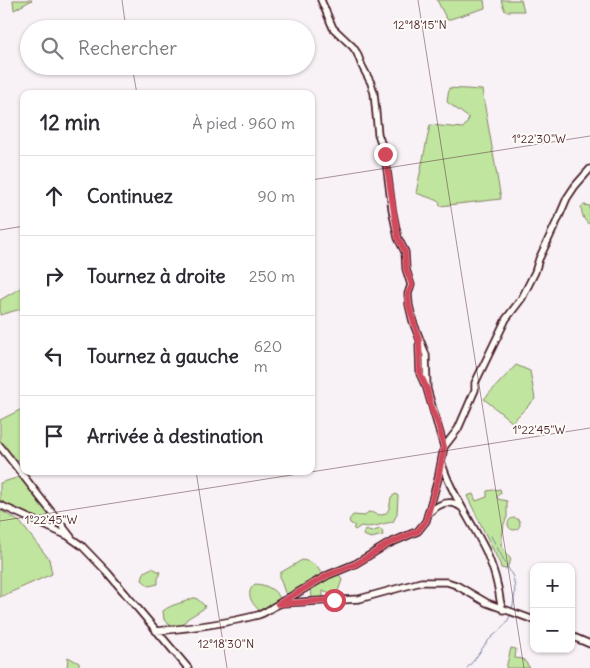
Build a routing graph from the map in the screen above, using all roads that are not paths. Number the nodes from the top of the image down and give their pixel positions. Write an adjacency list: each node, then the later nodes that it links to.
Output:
1 (321, 0): 4 (street)
2 (590, 169): 4 (street)
3 (0, 446): 6 (street)
4 (444, 447): 5 (street)
5 (442, 462): 9 (street); 10 (street)
6 (20, 472)
7 (22, 475): 11 (street)
8 (0, 505): 11 (street)
9 (464, 509): 10 (street); 13 (street)
10 (428, 513): 12 (street)
11 (72, 539): 15 (street)
12 (278, 604): 13 (street); 15 (street)
13 (503, 610): 14 (street)
14 (530, 619)
15 (156, 631): 18 (street)
16 (575, 638): 17 (street)
17 (590, 644)
18 (188, 668)

